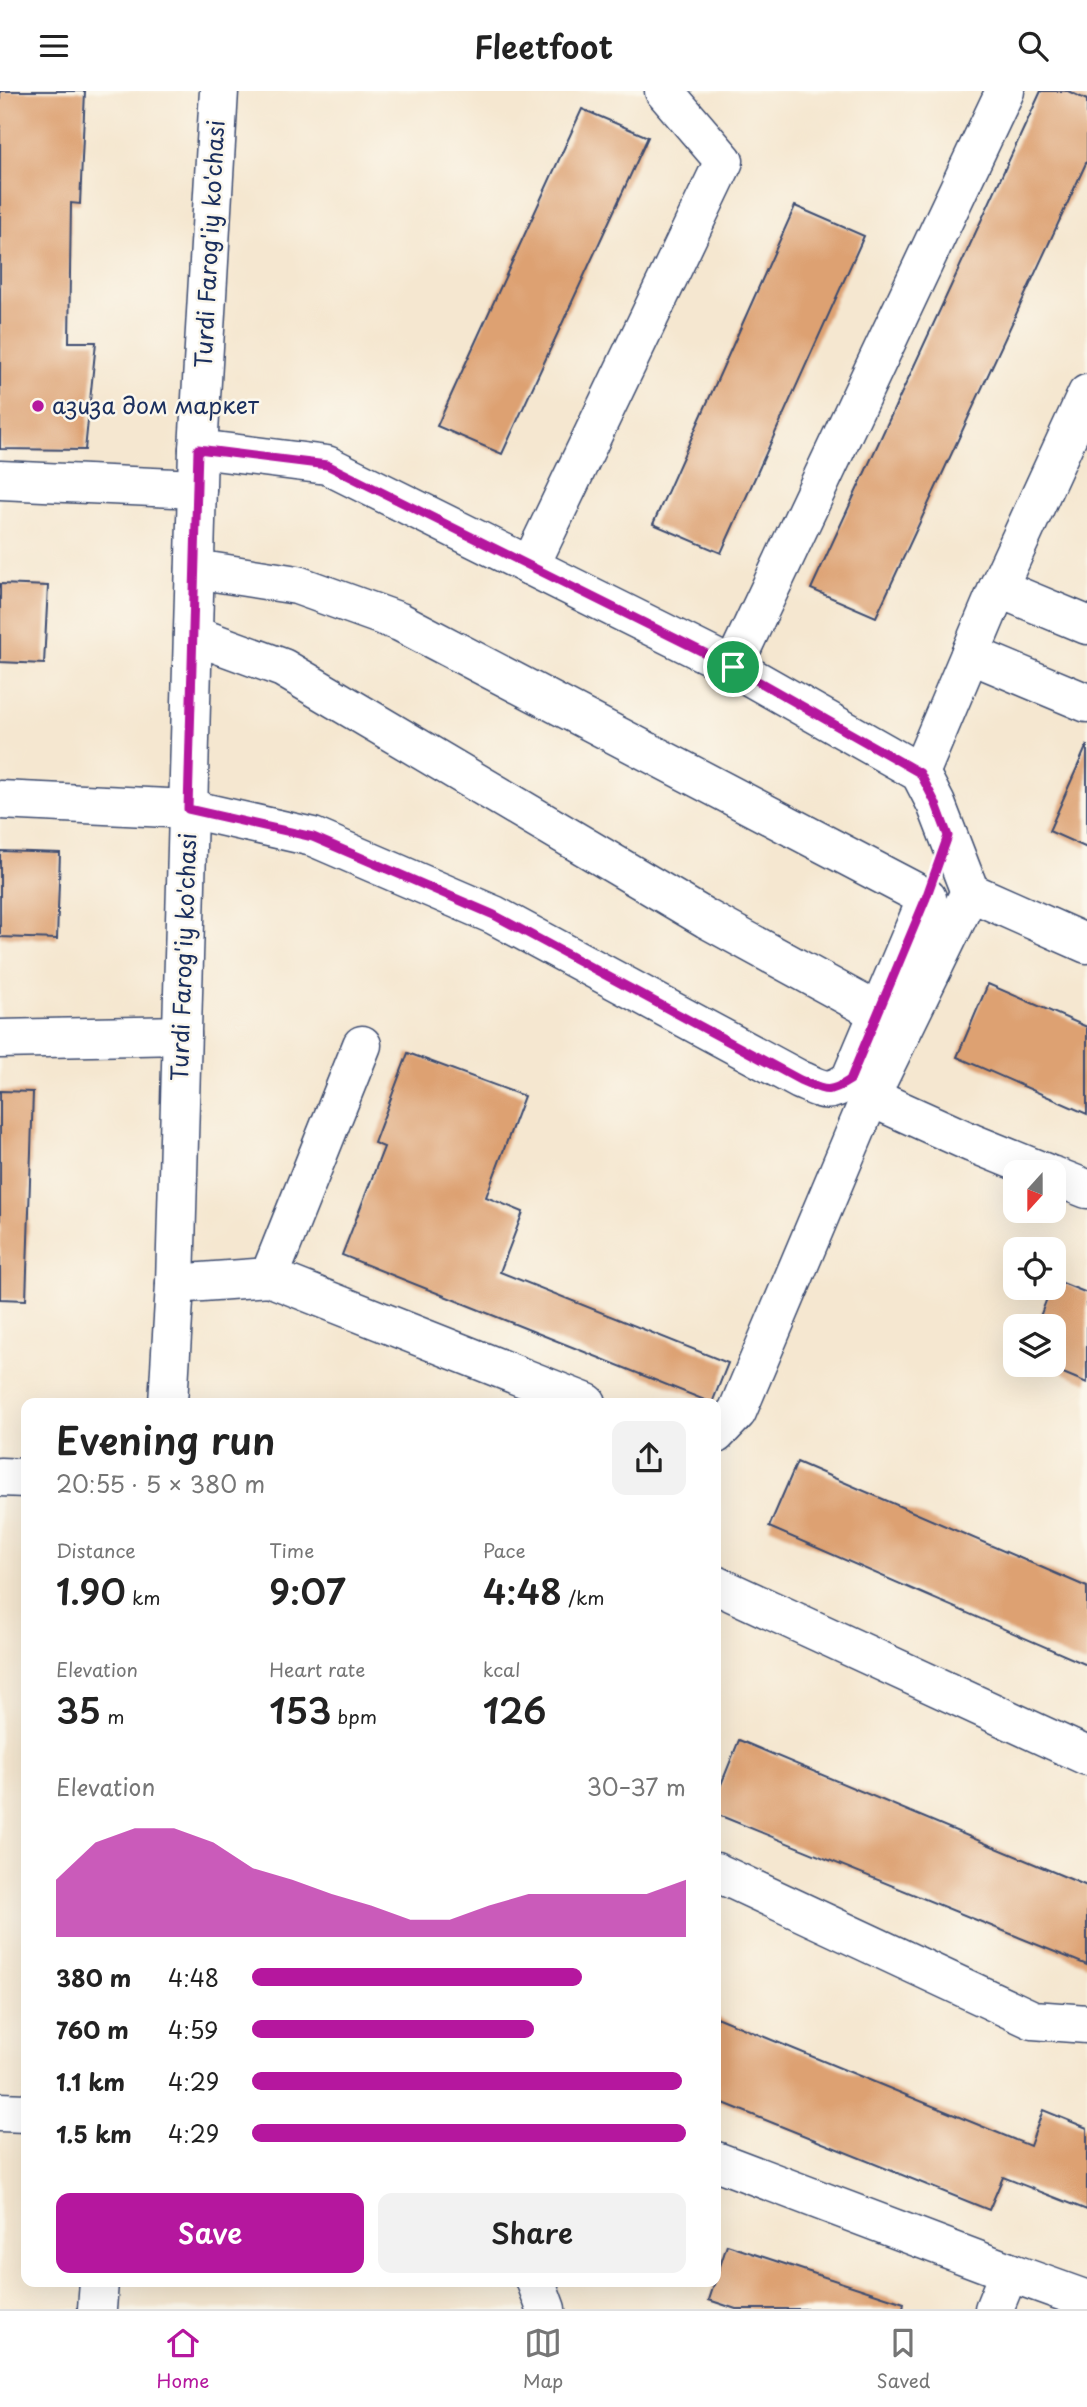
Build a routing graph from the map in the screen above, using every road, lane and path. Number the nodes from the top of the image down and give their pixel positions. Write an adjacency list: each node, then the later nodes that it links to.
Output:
1 (219, 91): 5 (street, Turdi Farog'iy ko'chasi)
2 (664, 91): 8 (street)
3 (1005, 91): 14 (street)
4 (1087, 394): 10 (street)
5 (198, 449): 7 (street, Turdi Farog'iy ko'chasi); 8 (street)
6 (0, 480): 7 (street)
7 (197, 489): 9 (street, Turdi Farog'iy ko'chasi)
8 (530, 566): 14 (street)
9 (195, 569): 12 (street, Turdi Farog'iy ko'chasi); 21 (street)
10 (998, 587): 11 (street); 13 (street)
11 (1087, 625)
12 (193, 635): 18 (street, Turdi Farog'iy ko'chasi); 23 (street)
13 (970, 654): 15 (street); 16 (street)
14 (733, 667): 16 (street)
15 (1087, 703)
16 (920, 773): 19 (street)
17 (0, 800): 18 (street)
18 (188, 809): 23 (street); 24 (street, Turdi Farog'iy ko'chasi)
19 (948, 836): 20 (street); 21 (street)
20 (970, 892): 22 (street); 27 (street)
21 (926, 898): 23 (street)
22 (1087, 944)
23 (879, 1013)
24 (182, 1035): 25 (street); 32 (street, Turdi Farog'iy ko'chasi)
25 (0, 1039)
26 (362, 1045): 31 (street)
27 (870, 1097): 28 (street); 35 (street)
28 (1014, 1160)
29 (1066, 1180): 30 (street)
30 (1087, 1189)
31 (269, 1276): 32 (street); 34 (street)
32 (175, 1284): 33 (street, Turdi Farog'iy ko'chasi)
33 (168, 1398)
34 (574, 1398)
35 (721, 1429)
36 (0, 1477): 37 (street)
37 (21, 1478)
38 (721, 1587): 39 (street)
39 (1087, 1756)
40 (721, 1874): 41 (street)
41 (1087, 2024)
42 (0, 2112): 43 (street)
43 (21, 2113)
44 (721, 2163): 45 (street)
45 (1009, 2272): 48 (street); 51 (street)
46 (99, 2287): 49 (street)
47 (538, 2287): 50 (street)
48 (1087, 2300)
49 (97, 2309)
50 (546, 2309)
51 (994, 2309)

